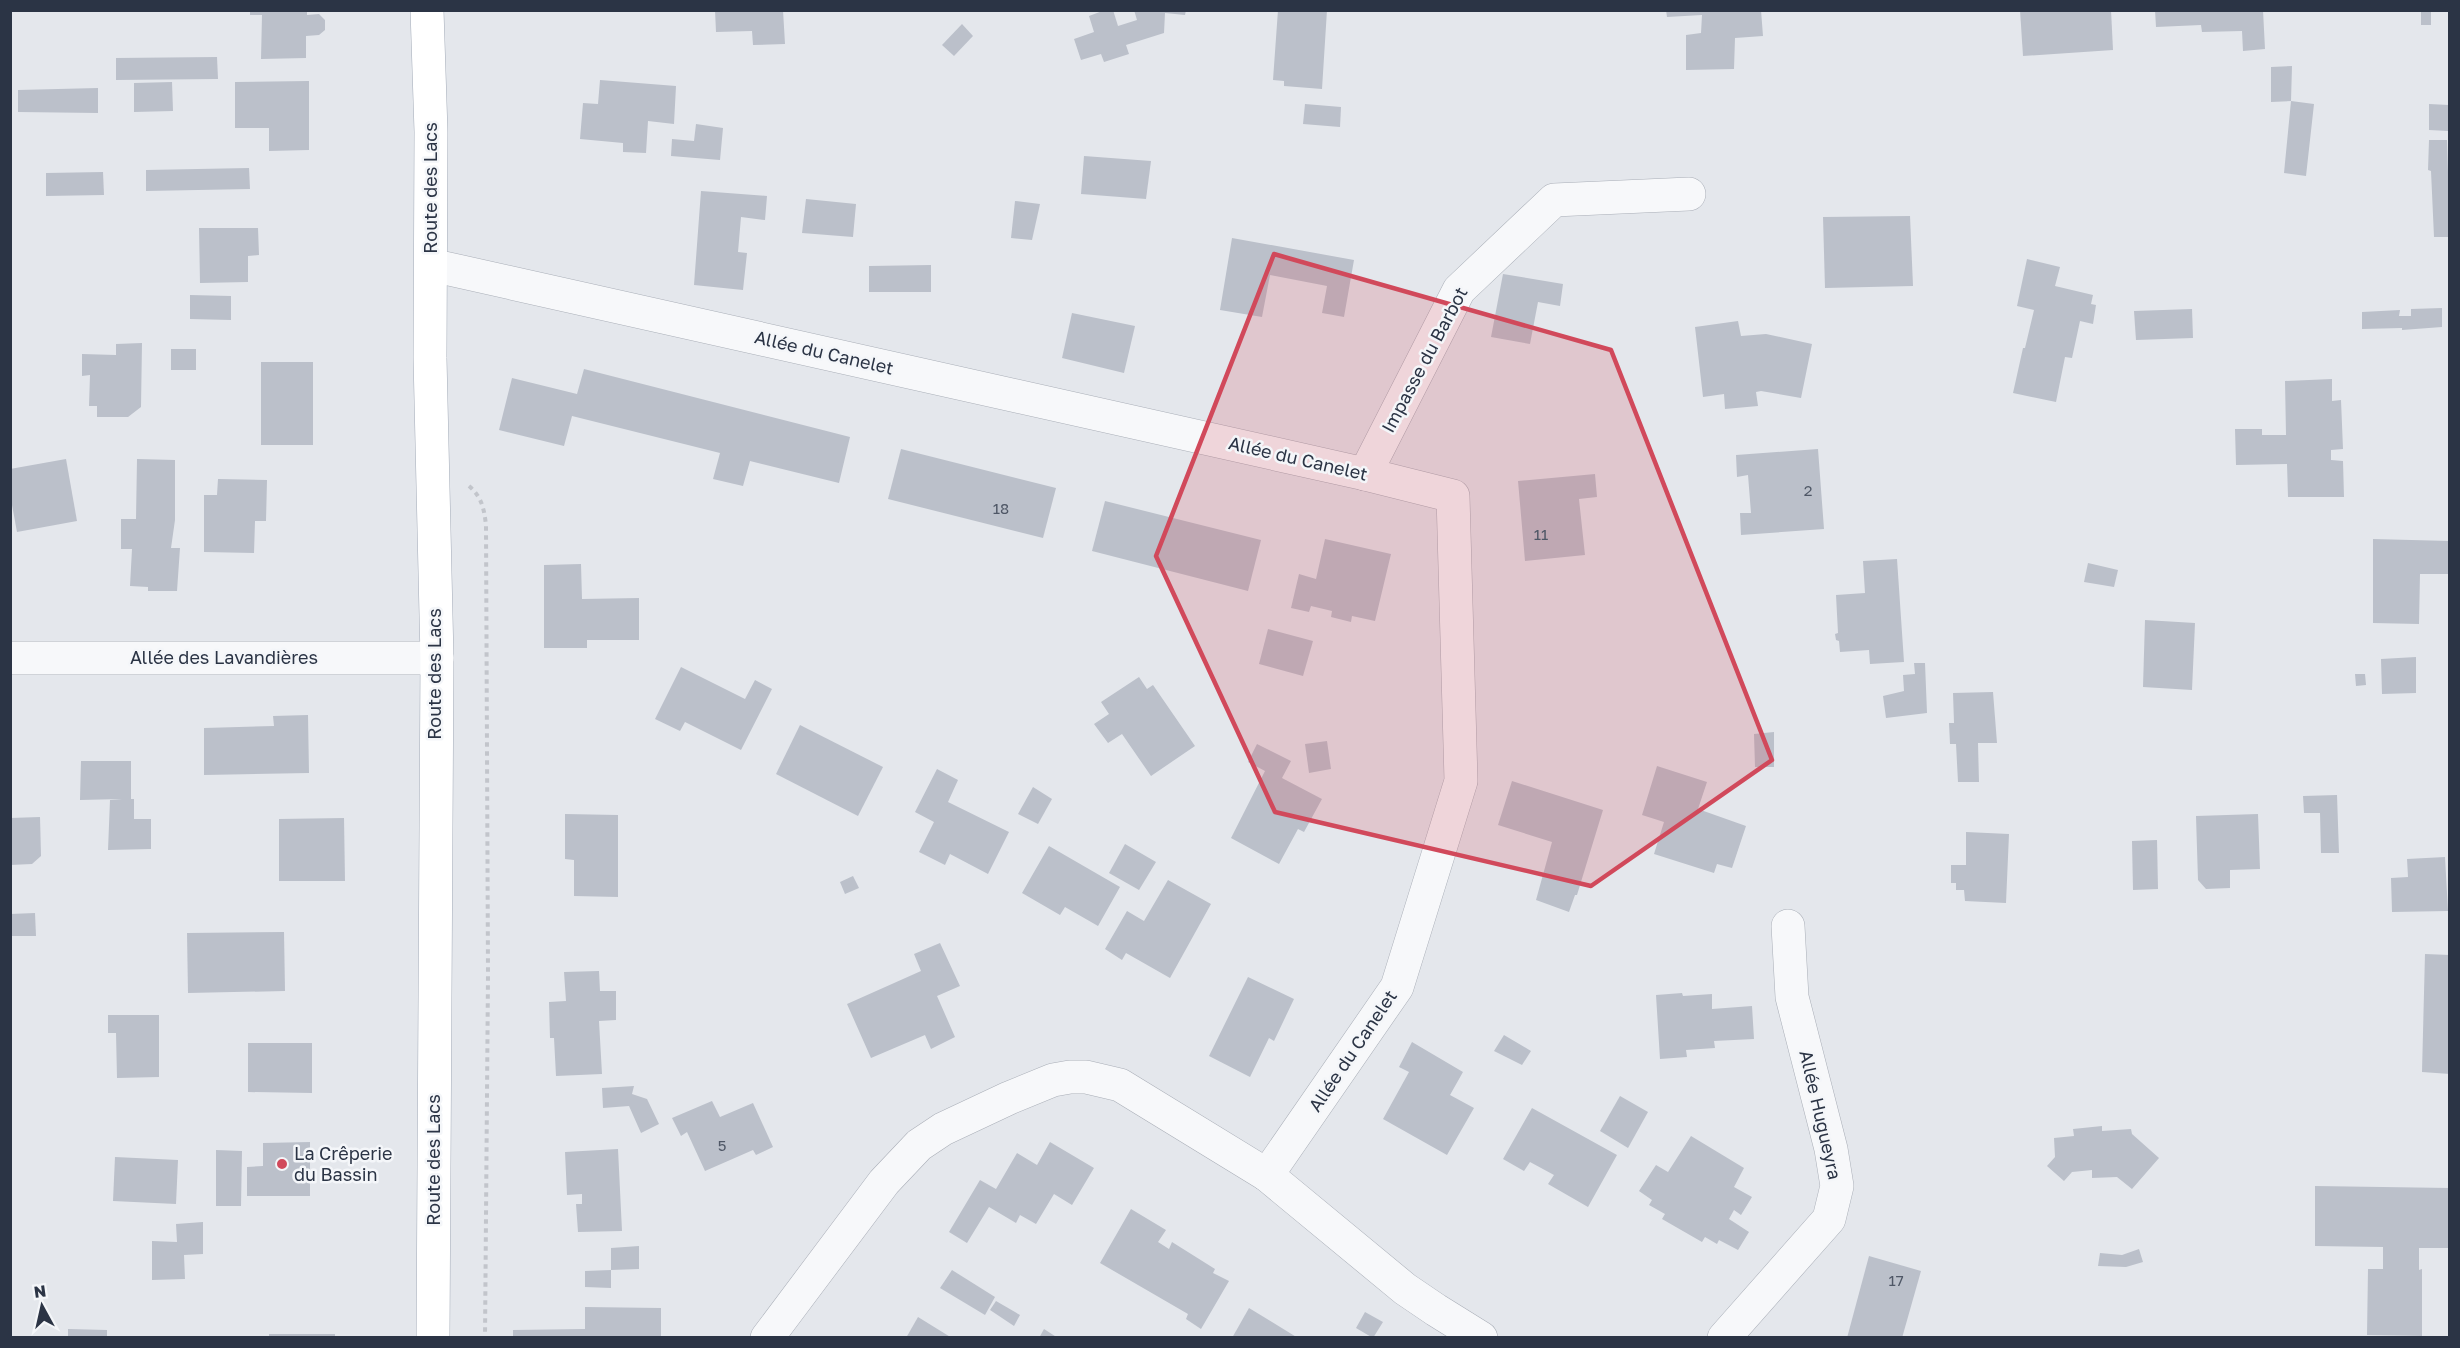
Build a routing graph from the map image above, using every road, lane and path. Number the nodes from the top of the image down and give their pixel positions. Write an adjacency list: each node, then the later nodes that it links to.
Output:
1 (427, 10): 3 (main road, Route des Lacs)
2 (1689, 194): 4 (street, Impasse du Barbot)
3 (431, 265): 4 (street, Allée du Canelet); 6 (main road, Route des Lacs)
4 (1365, 474): 8 (street, Allée du Canelet)
5 (10, 658): 6 (street, Allée des Lavandières)
6 (436, 658): 9 (main road, Route des Lacs)
7 (1788, 926): 12 (street, Allée Hugueyra)
8 (1267, 1175): 10 (street); 11 (street)
9 (433, 1338)
10 (767, 1338)
11 (1481, 1338)
12 (1724, 1338)

